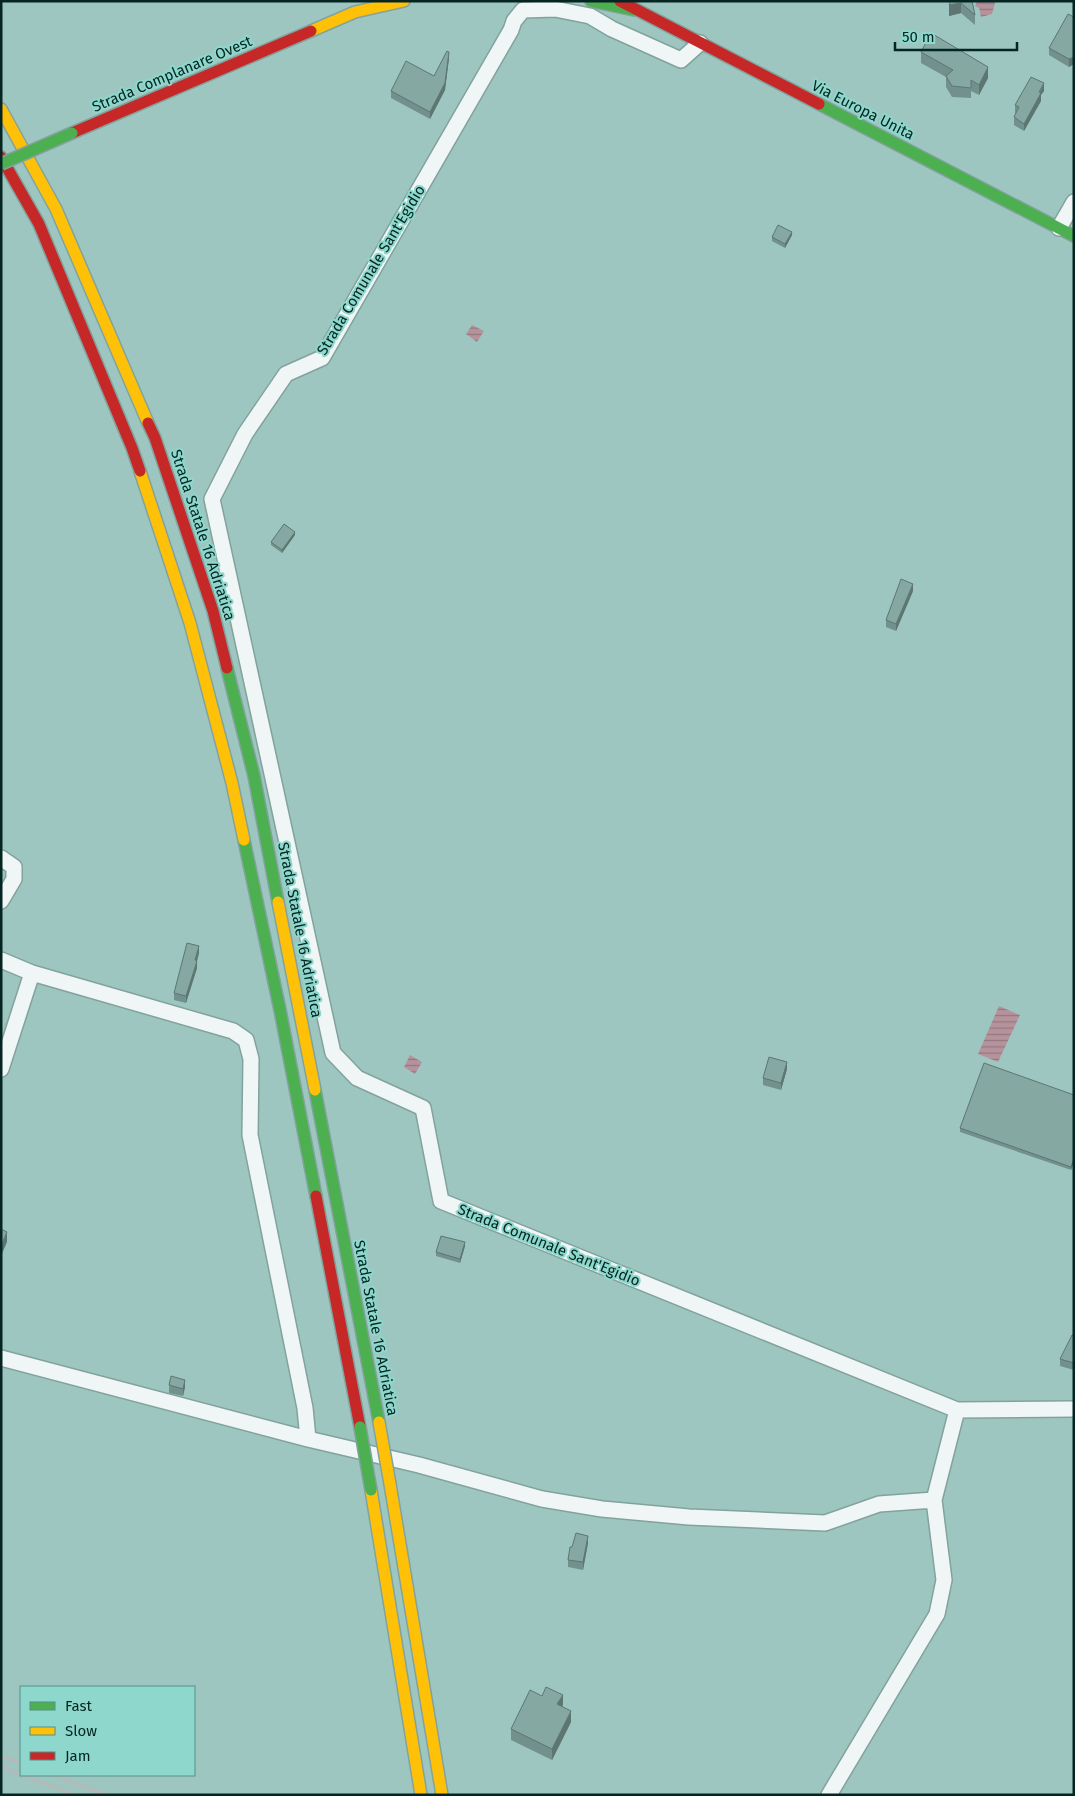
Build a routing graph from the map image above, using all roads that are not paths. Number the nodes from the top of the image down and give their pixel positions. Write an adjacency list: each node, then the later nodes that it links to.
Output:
1 (370, 1): 6 (main road, Strada Complanare Ovest)
2 (404, 1): 6 (main road, Strada Complanare Ovest)
3 (591, 1): 5 (main road)
4 (620, 1): 5 (main road)
5 (640, 6): 7 (main road, Via Europa Unita)
6 (354, 12): 10 (main road, Strada Complanare Ovest, bridge)
7 (700, 43): 12 (main road, Via Europa Unita); 20 (street, Strada Comunale Sant'Egidio)
8 (1, 109): 25 (main road, Strada Statale 16 Adriatica, bridge)
9 (1, 157): 24 (main road, bridge)
10 (1, 164)
11 (1074, 202): 12 (street)
12 (1059, 228): 13 (main road, Via Europa Unita)
13 (1074, 236)
14 (1, 858): 15 (street)
15 (1, 902)
16 (1, 960): 17 (street)
17 (32, 972): 18 (street); 22 (street)
18 (1, 1070)
19 (1, 1358): 22 (street)
20 (957, 1410): 21 (street, Strada Comunale Sant'Egidio); 23 (street)
21 (1074, 1410)
22 (308, 1438): 23 (street)
23 (934, 1500): 26 (street)
24 (421, 1795)
25 (442, 1795)
26 (829, 1795)

